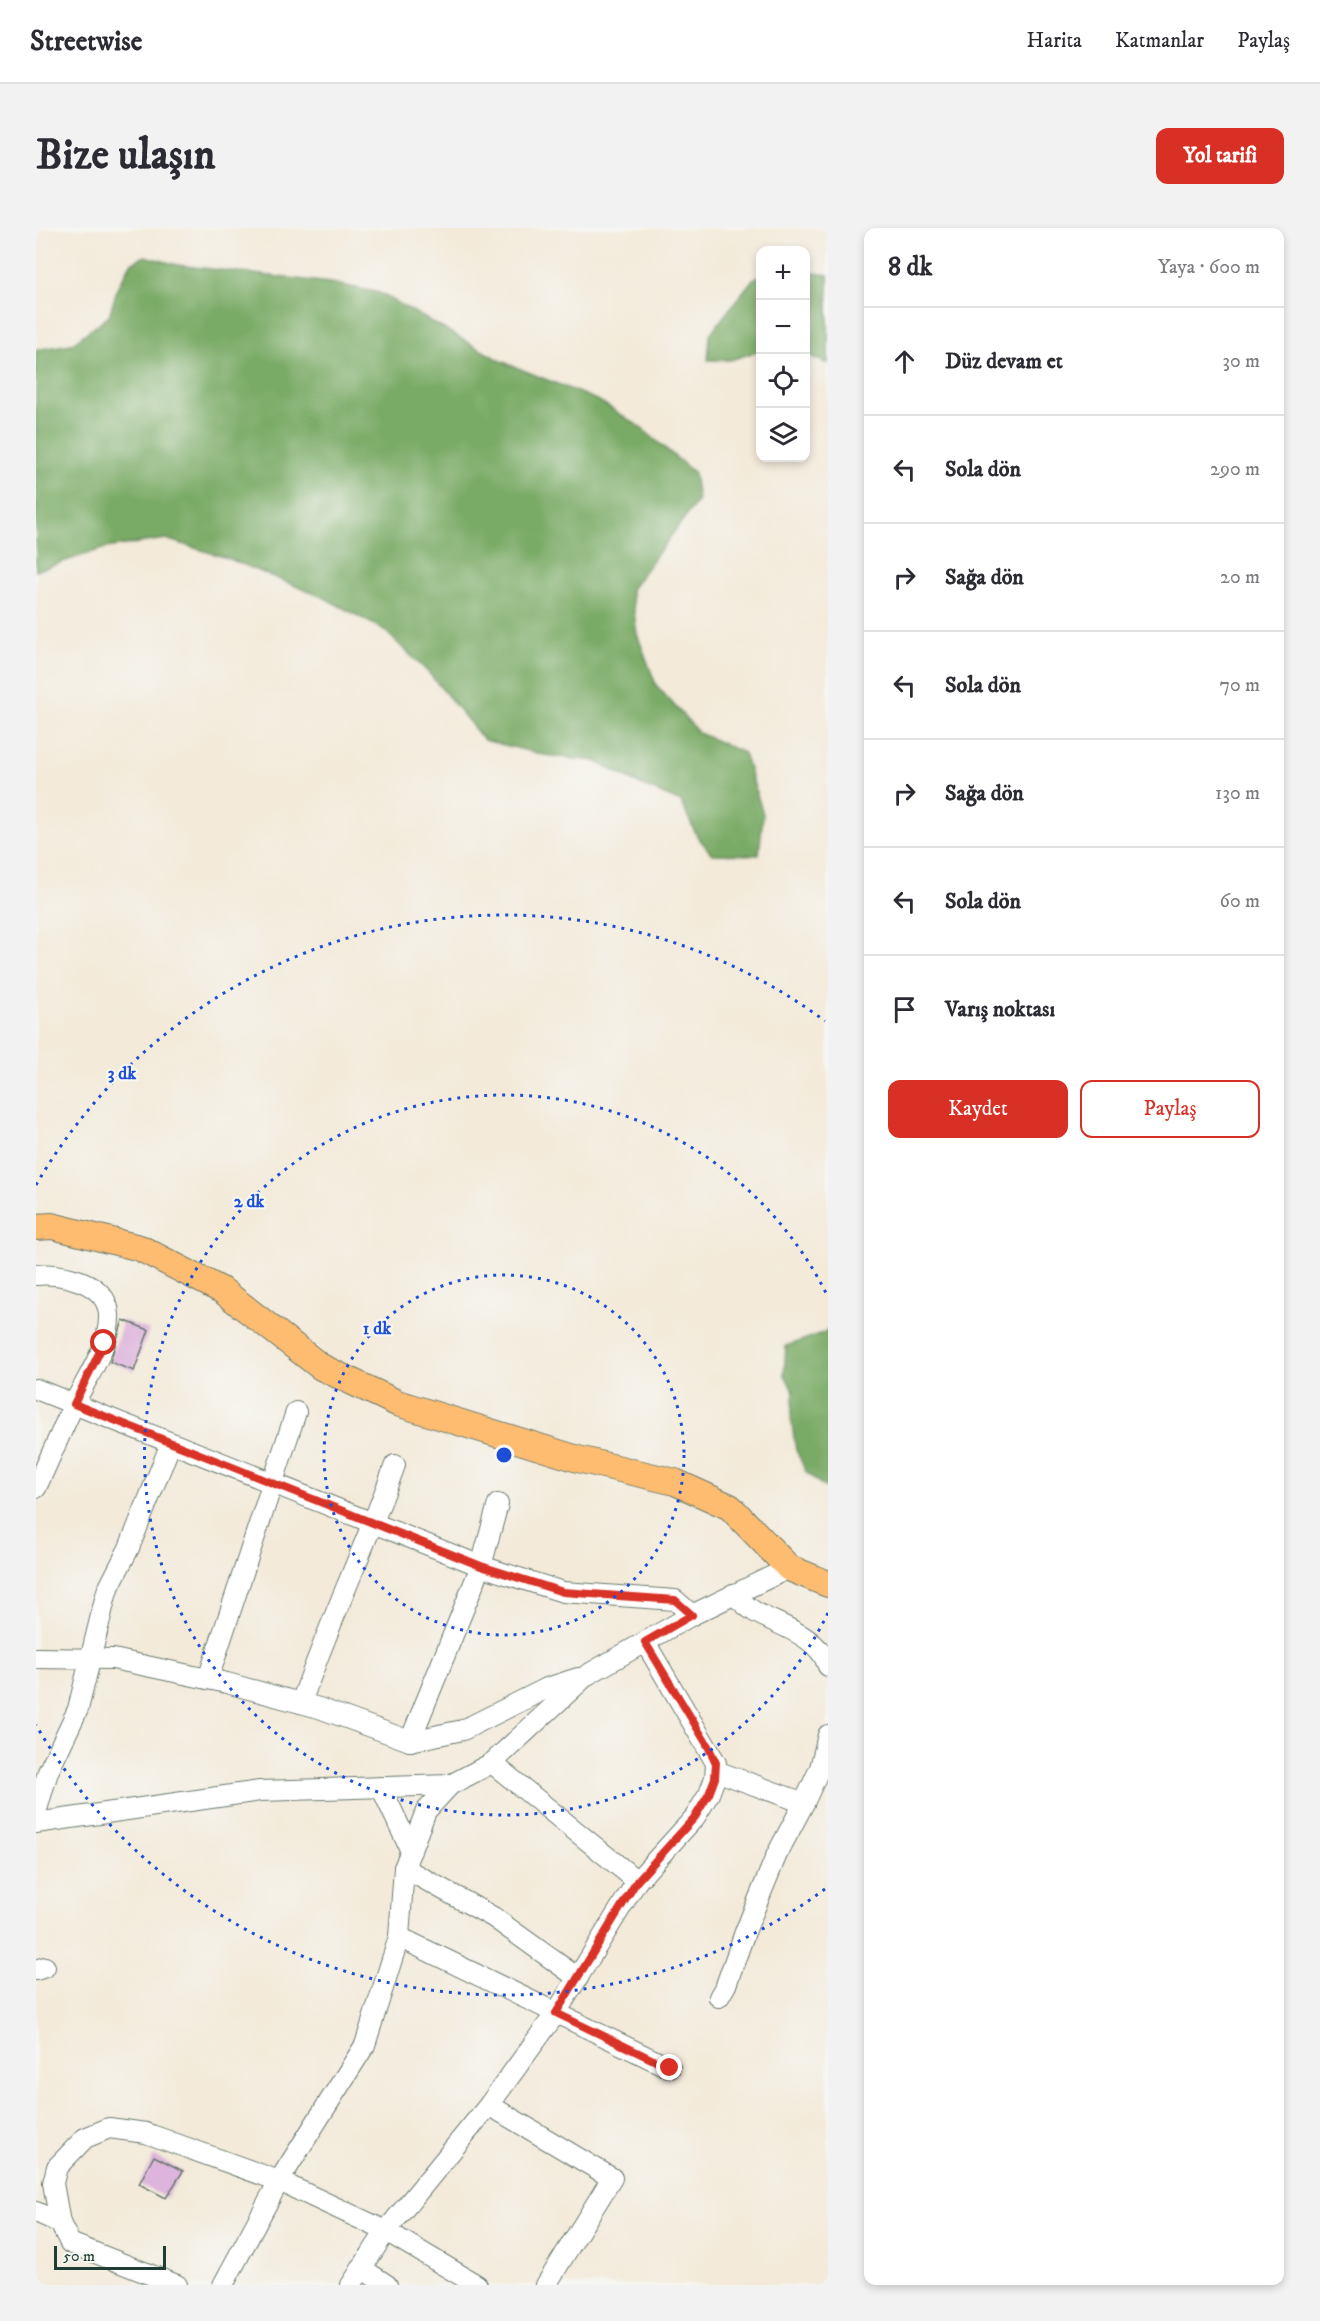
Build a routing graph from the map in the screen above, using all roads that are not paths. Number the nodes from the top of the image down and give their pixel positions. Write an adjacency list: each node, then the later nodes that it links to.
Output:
1 (36, 1227): 13 (main road)
2 (36, 1275): 4 (street)
3 (36, 1389): 4 (street)
4 (74, 1404): 6 (street); 9 (street)
5 (297, 1412): 8 (street)
6 (171, 1443): 8 (street); 19 (street)
7 (395, 1465): 11 (street)
8 (274, 1484): 11 (street); 22 (street)
9 (36, 1488)
10 (498, 1504): 12 (street)
11 (374, 1523): 12 (street); 23 (street)
12 (481, 1566): 16 (street); 25 (street)
13 (789, 1568): 14 (main road); 15 (street)
14 (828, 1584)
15 (733, 1594): 16 (street); 20 (street)
16 (692, 1615): 17 (street)
17 (645, 1642): 21 (street); 27 (street)
18 (36, 1658): 19 (street)
19 (91, 1659): 22 (street); 31 (street)
20 (828, 1666)
21 (587, 1675): 25 (street); 26 (street)
22 (208, 1679): 23 (street)
23 (301, 1703): 25 (street)
24 (828, 1735): 30 (street)
25 (410, 1741)
26 (492, 1762): 28 (street); 34 (street)
27 (716, 1771): 30 (street); 34 (street)
28 (450, 1785): 29 (street); 33 (street)
29 (381, 1787): 32 (street); 33 (street)
30 (804, 1803): 37 (street)
31 (36, 1813)
32 (36, 1823)
33 (408, 1860): 35 (street); 36 (street)
34 (637, 1881): 36 (street)
35 (399, 1937): 38 (street); 41 (street)
36 (578, 1978): 38 (street)
37 (719, 1997)
38 (556, 2013): 39 (street); 40 (street)
39 (670, 2068)
40 (489, 2105): 44 (street); 52 (street)
41 (279, 2181): 43 (street); 44 (street); 48 (street)
42 (36, 2212): 43 (street)
43 (60, 2223): 46 (street)
44 (386, 2231): 45 (street); 51 (street)
45 (361, 2268): 49 (street); 50 (street)
46 (154, 2281): 47 (street)
47 (177, 2285)
48 (223, 2285)
49 (351, 2285)
50 (387, 2285)
51 (477, 2285)
52 (546, 2285)

